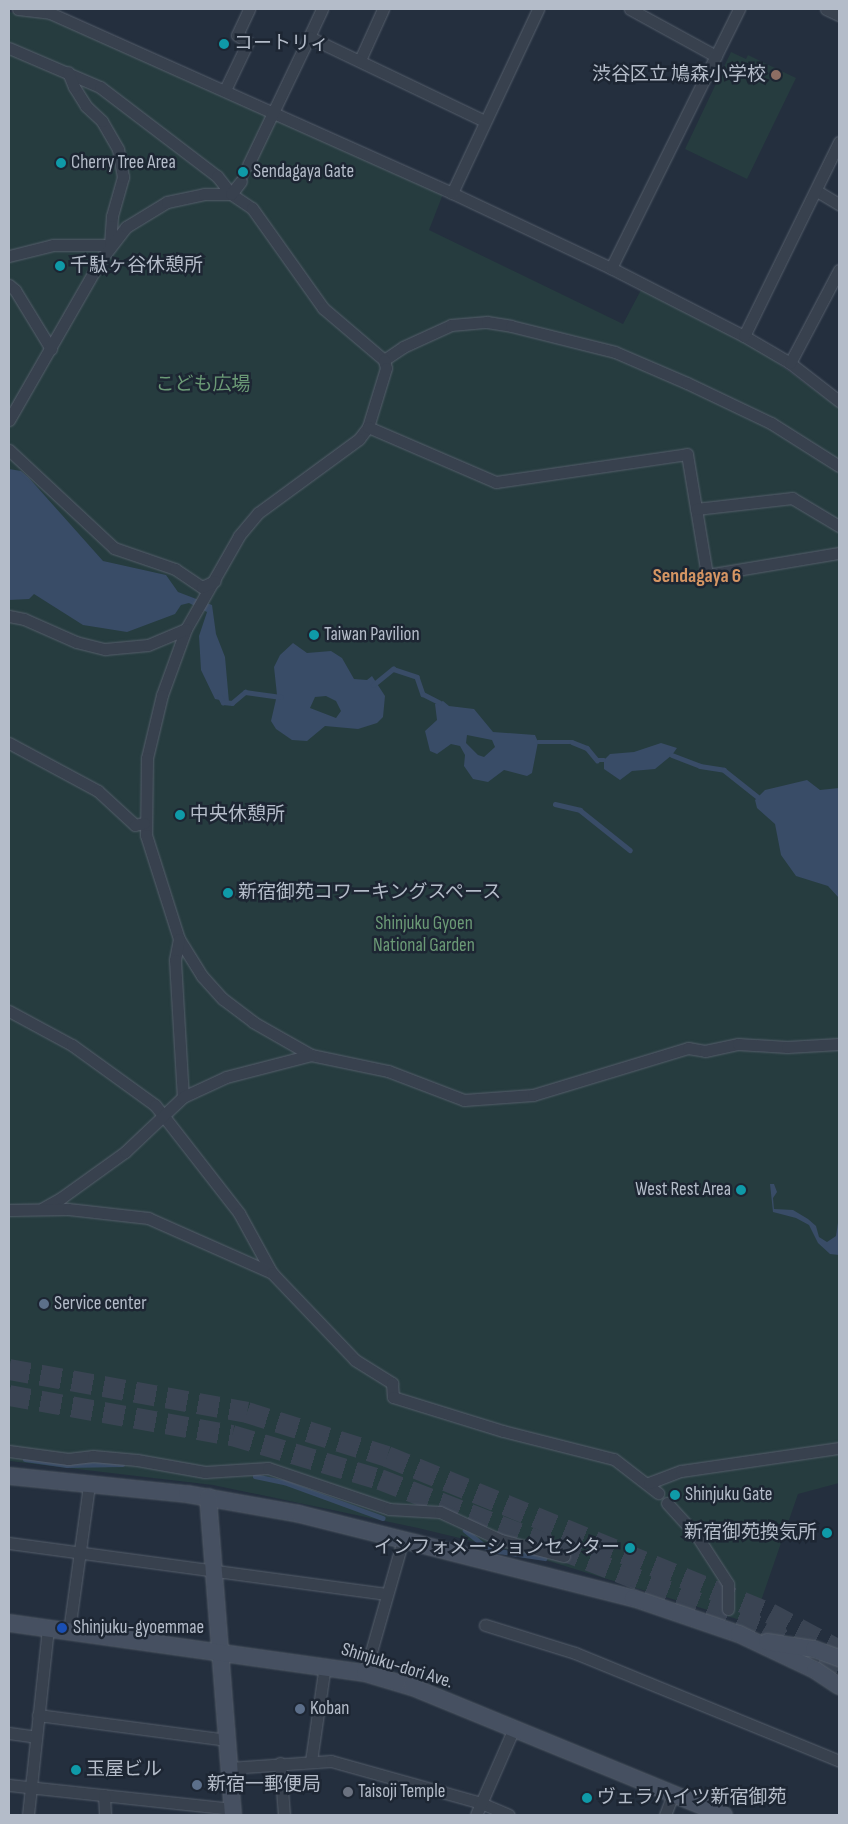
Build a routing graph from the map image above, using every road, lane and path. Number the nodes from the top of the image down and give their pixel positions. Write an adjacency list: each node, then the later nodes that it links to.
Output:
1 (18, 9): 15 (street)
2 (249, 9): 15 (street)
3 (322, 9): 10 (street)
4 (383, 9): 13 (street)
5 (538, 9): 17 (street)
6 (630, 9): 12 (street)
7 (739, 9): 12 (street)
8 (826, 9): 9 (street)
9 (839, 16)
10 (309, 37): 13 (street); 16 (street)
11 (9, 48): 14 (street)
12 (716, 56): 27 (street)
13 (360, 60): 17 (street)
14 (68, 72): 23 (street); 25 (street)
15 (224, 90): 16 (street)
16 (272, 111): 19 (street); 22 (street)
17 (484, 121): 22 (street)
18 (839, 142): 21 (street)
19 (248, 165)
20 (241, 181): 23 (street)
21 (817, 191): 24 (street); 30 (street)
22 (452, 193): 27 (street)
23 (231, 194): 25 (street); 32 (street)
24 (839, 204)
25 (110, 245): 26 (street); 31 (street)
26 (9, 256)
27 (611, 268): 30 (street)
28 (839, 270): 33 (street)
29 (9, 285): 31 (street)
30 (744, 336): 33 (street)
31 (51, 349): 35 (street)
32 (384, 360): 36 (street); 38 (street)
33 (790, 363): 34 (street)
34 (839, 401)
35 (9, 420)
36 (368, 427): 39 (street); 42 (street)
37 (9, 450): 42 (street)
38 (839, 466)
39 (696, 508): 40 (street); 41 (street)
40 (839, 526)
41 (839, 553)
42 (216, 580): 44 (street)
43 (9, 616): 44 (street)
44 (186, 630): 46 (street)
45 (9, 743): 46 (street)
46 (144, 823): 47 (street)
47 (179, 939): 50 (street); 51 (street)
48 (9, 1011): 52 (street)
49 (839, 1044): 50 (street)
50 (311, 1055): 51 (street)
51 (183, 1097): 52 (street)
52 (163, 1114): 54 (street); 55 (street)
53 (9, 1210): 54 (street)
54 (38, 1210): 55 (street)
55 (272, 1273): 59 (street)
56 (839, 1448): 59 (street)
57 (9, 1451): 67 (street)
58 (9, 1476): 60 (street)
59 (649, 1483): 61 (street)
60 (89, 1484): 62 (street); 66 (street)
61 (658, 1493)
62 (208, 1497): 64 (street); 68 (street)
63 (667, 1503): 70 (street)
64 (402, 1540): 69 (street); 75 (street)
65 (9, 1543): 66 (street)
66 (79, 1553): 68 (street); 74 (street)
67 (564, 1556)
68 (214, 1570): 69 (street); 76 (street)
69 (387, 1594): 80 (street)
70 (728, 1609)
71 (9, 1623): 73 (street, Shinjuku-dori Ave.)
72 (485, 1625): 88 (street)
73 (48, 1628): 74 (street, Shinjuku-dori Ave.); 82 (street)
74 (70, 1631): 76 (street, Shinjuku-dori Ave.)
75 (748, 1638): 77 (street); 79 (street)
76 (220, 1653): 78 (street, Shinjuku-dori Ave.); 86 (street)
77 (832, 1656): 79 (street)
78 (325, 1665): 80 (street, Shinjuku-dori Ave.); 87 (street)
79 (815, 1670): 81 (street)
80 (365, 1673): 83 (street, Shinjuku-dori Ave.)
81 (839, 1686)
82 (38, 1715): 85 (street); 86 (street)
83 (514, 1728): 93 (street, Shinjuku-dori Ave.); 95 (street)
84 (9, 1733): 85 (street)
85 (36, 1737): 92 (street)
86 (227, 1740): 90 (street)
87 (311, 1761): 89 (street); 95 (street)
88 (839, 1761)
89 (280, 1763): 90 (street); 99 (street)
90 (230, 1768): 96 (street)
91 (9, 1785): 92 (street)
92 (30, 1787): 94 (street); 97 (street)
93 (672, 1794): 102 (street); 103 (street, Shinjuku-dori Ave.)
94 (104, 1795): 96 (street); 98 (street)
95 (481, 1803): 100 (street); 101 (street)
96 (233, 1812)
97 (28, 1815)
98 (105, 1815)
99 (284, 1815)
100 (476, 1815)
101 (509, 1815)
102 (665, 1815)
103 (724, 1815)

